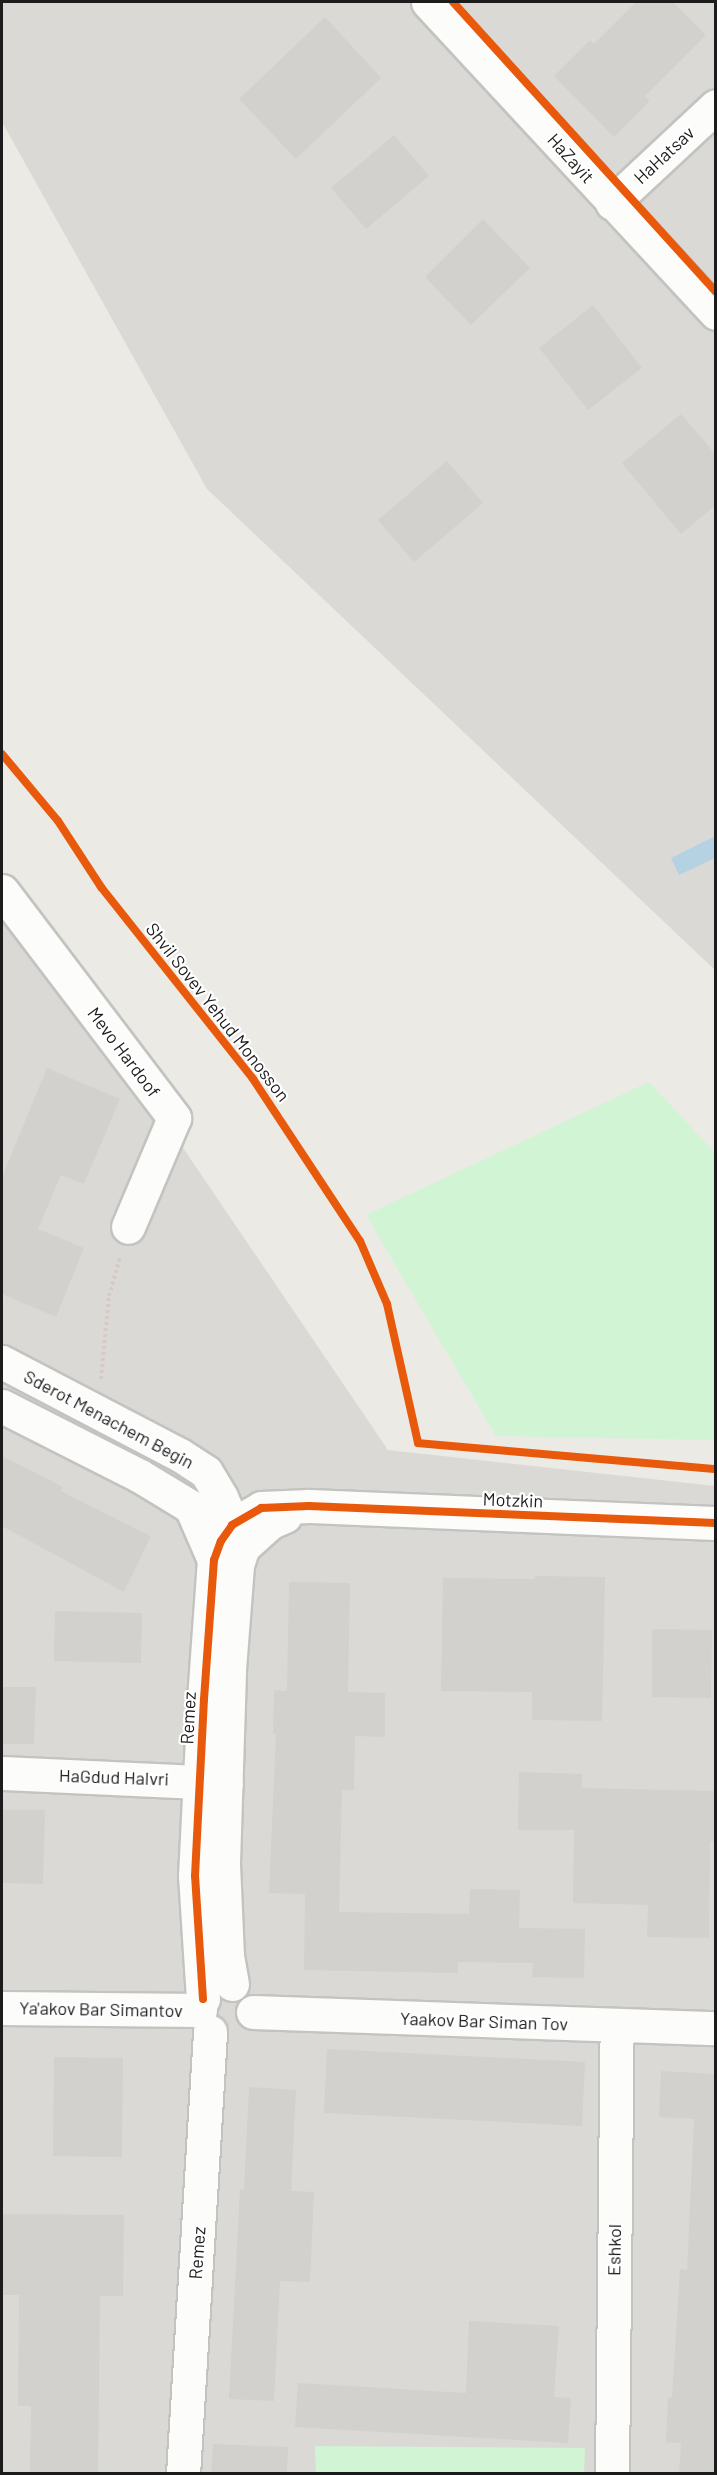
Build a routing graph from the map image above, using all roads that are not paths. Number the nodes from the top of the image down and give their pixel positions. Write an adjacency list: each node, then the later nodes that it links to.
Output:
1 (428, 2): 3 (street, HaZayit)
2 (716, 106): 3 (street, HaHatsav)
3 (612, 203): 4 (street, HaZayit)
4 (716, 313)
5 (2, 891): 6 (street, Mevo Hardoof)
6 (128, 1227)
7 (2, 1362): 11 (street, Sderot Menachem Begin)
8 (2, 1406): 12 (street, Sderot Menachem Begin)
9 (309, 1506): 10 (street, Motzkin); 11 (street, Remez)
10 (716, 1523)
11 (238, 1536): 12 (street, Remez); 14 (street, Remez)
12 (214, 1560): 14 (street, Remez)
13 (2, 1773): 14 (street, HaGdud HaIvri)
14 (213, 1782): 15 (street, Remez); 18 (street, Remez)
15 (232, 1984): 17 (street); 18 (street)
16 (2, 2008): 18 (street, Ya'akov Bar Simantov)
17 (253, 2012): 18 (street); 19 (street, Yaakov Bar Siman Tov)
18 (204, 2013): 21 (street, Remez)
19 (616, 2027): 20 (street, Yaakov Bar Siman Tov); 22 (street, Eshkol)
20 (716, 2028)
21 (183, 2474)
22 (612, 2474)

